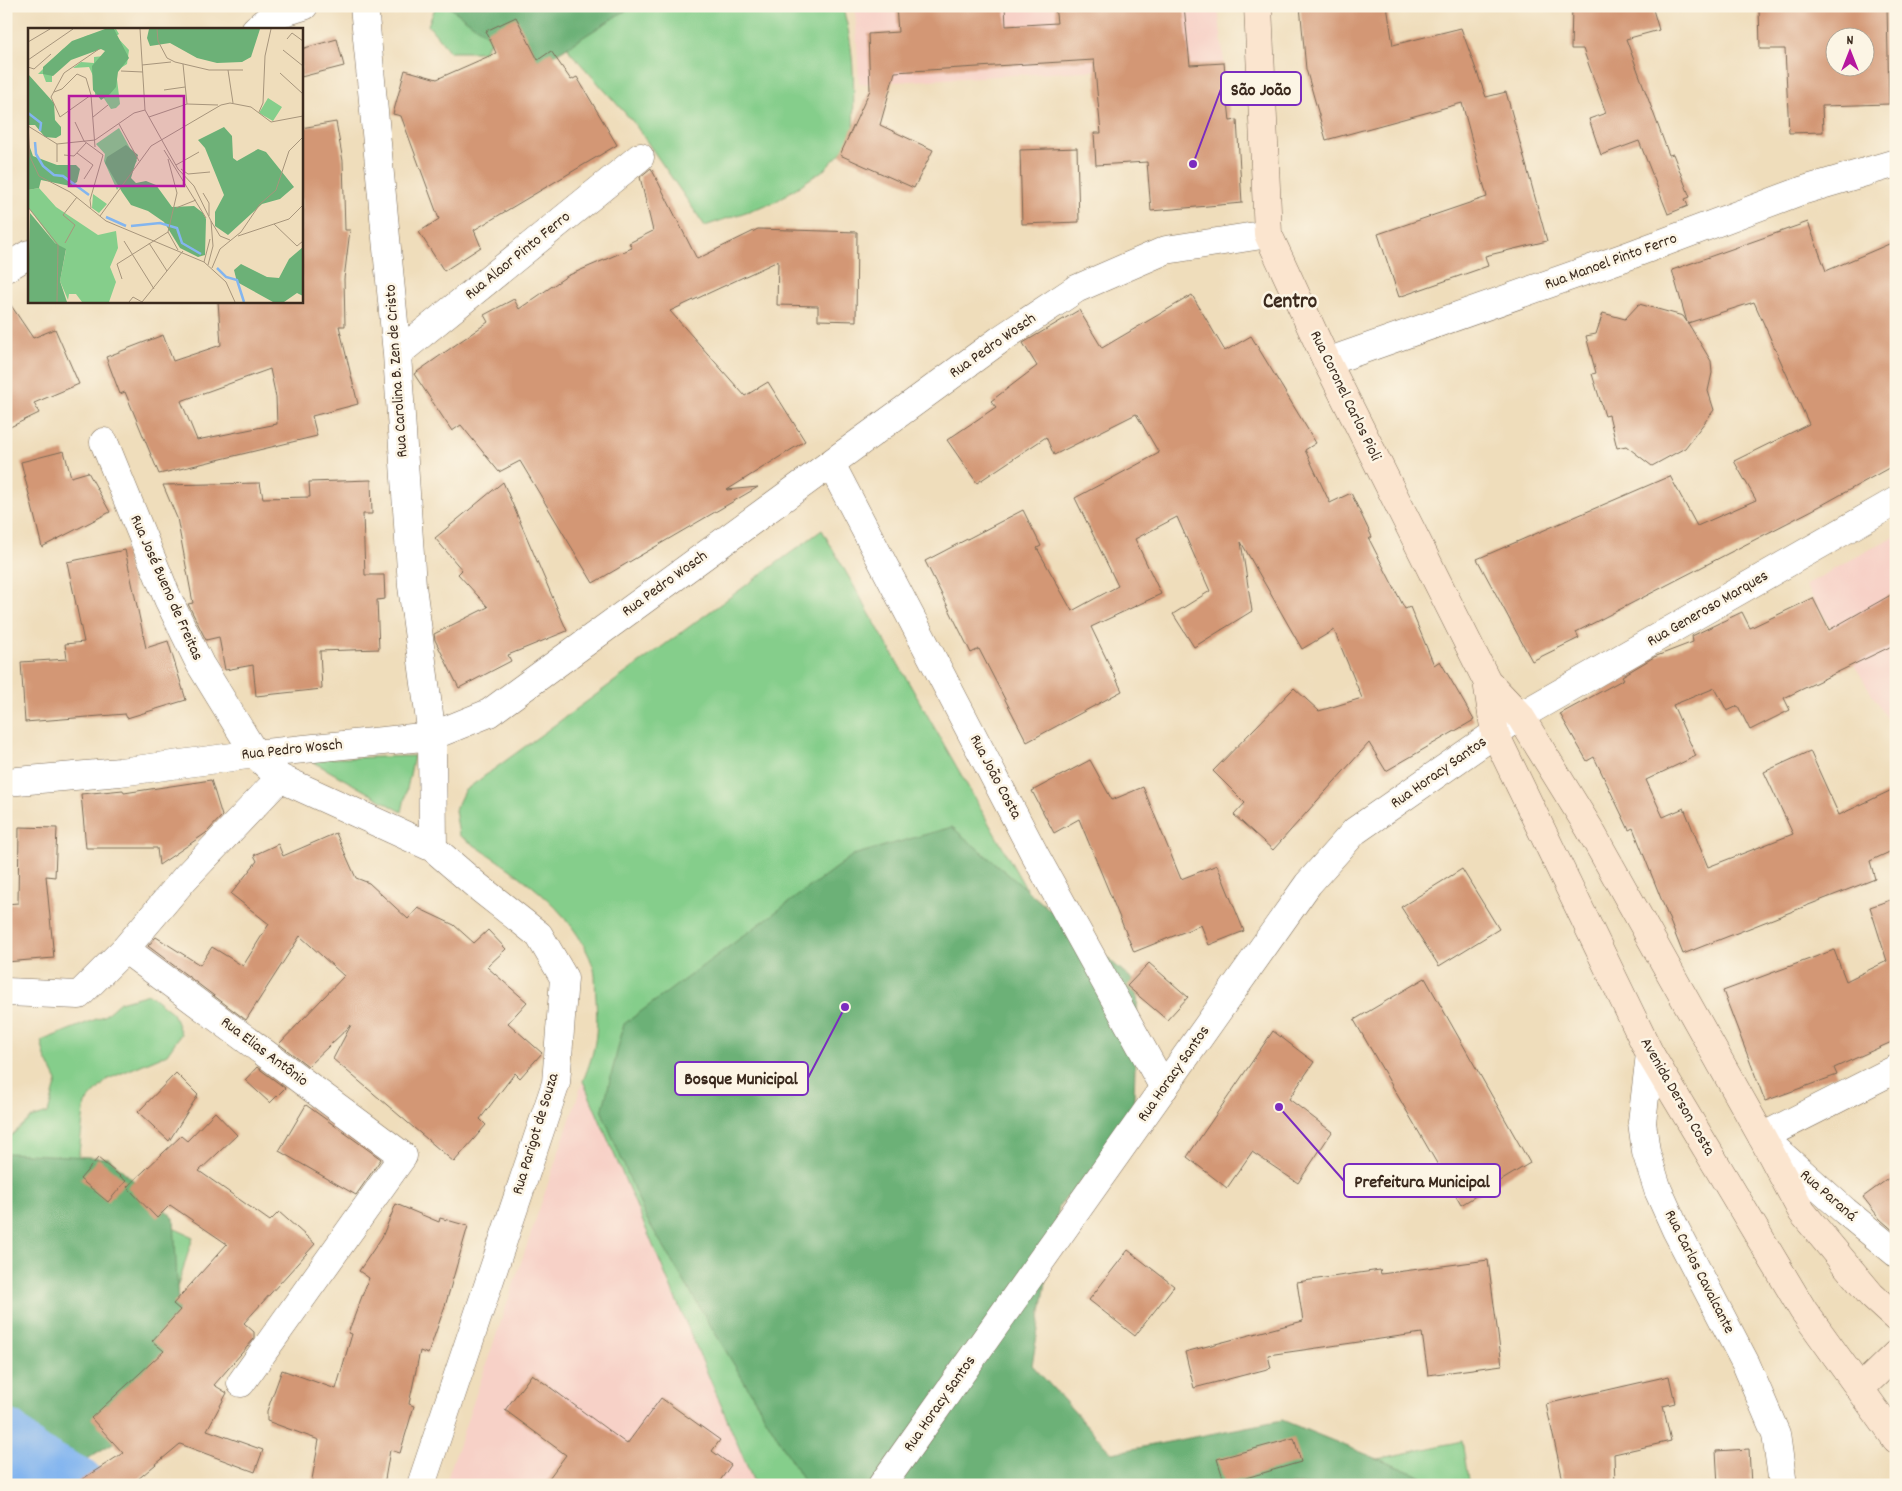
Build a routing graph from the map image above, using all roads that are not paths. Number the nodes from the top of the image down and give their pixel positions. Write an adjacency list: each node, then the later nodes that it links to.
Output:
1 (304, 6): 4 (street)
2 (364, 6): 10 (street, Rua Carolina B. Zen de Cristo)
3 (1258, 6): 7 (main road, Rua Coronel Carlos Pioli)
4 (257, 28)
5 (640, 157): 10 (street, Rua Alaor Pinto Ferro)
6 (1896, 163): 11 (street, Rua Manoel Pinto Ferro)
7 (1268, 234): 11 (main road, Rua Coronel Carlos Pioli); 13 (street, Rua Pedro Wosch)
8 (28, 255): 9 (street)
9 (6, 268)
10 (397, 354): 18 (street, Rua Carolina B. Zen de Cristo)
11 (1327, 362): 15 (main road, Rua Coronel Carlos Pioli)
12 (104, 442): 19 (street, Rua José Bueno de Freitas)
13 (831, 464): 18 (street, Rua Pedro Wosch); 27 (street, Rua João Costa)
14 (1896, 502): 16 (street, Rua Generoso Marques)
15 (1487, 680): 16 (main road, Rua Coronel Carlos Pioli); 17 (main road, Rua Coronel Carlos Pioli)
16 (1520, 716): 17 (street, Rua Horacy Santos); 28 (main road)
17 (1495, 734): 25 (main road, Avenida Derson Costa); 27 (street, Rua Horacy Santos)
18 (432, 736): 19 (street, Rua Pedro Wosch); 22 (street, Rua Carolina B. Zen de Cristo)
19 (255, 754): 20 (street, Rua Parigot de Souza); 21 (street, Rua Pedro Wosch)
20 (280, 778): 22 (street, Rua Parigot de Souza); 23 (street)
21 (6, 782)
22 (433, 848): 35 (street, Rua Parigot de Souza)
23 (125, 949): 24 (street); 32 (street, Rua Elias Antônio)
24 (6, 992)
25 (1650, 1054): 33 (main road, Avenida Derson Costa); 37 (street, Rua Carlos Cavalcante)
26 (1896, 1069): 28 (street)
27 (1164, 1088): 36 (street, Rua Horacy Santos)
28 (1762, 1137): 29 (street, Rua Paraná); 30 (main road)
29 (1896, 1253)
30 (1896, 1318)
31 (1896, 1354): 33 (main road)
32 (241, 1383)
33 (1860, 1389): 34 (main road, Avenida Derson Costa)
34 (1896, 1439)
35 (421, 1485)
36 (882, 1485)
37 (1783, 1485)

